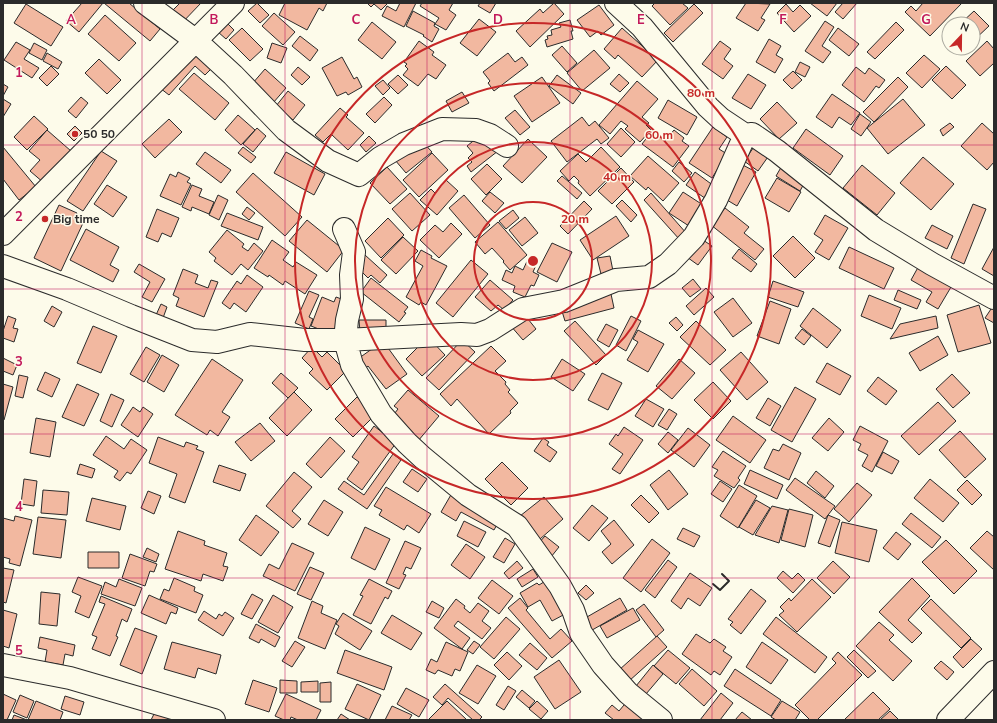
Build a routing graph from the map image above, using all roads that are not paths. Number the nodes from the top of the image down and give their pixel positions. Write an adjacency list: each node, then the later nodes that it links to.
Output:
1 (145, 3): 4 (street)
2 (233, 3): 4 (street)
3 (616, 3): 5 (street)
4 (195, 40): 6 (street); 8 (street)
5 (745, 135): 10 (street); 11 (street)
6 (507, 146)
7 (344, 229): 11 (street)
8 (3, 234)
9 (3, 266): 11 (street)
10 (994, 298)
11 (345, 340): 15 (street)
12 (3, 665): 14 (street)
13 (994, 672): 16 (street)
14 (214, 720)
15 (661, 720)
16 (948, 720)

